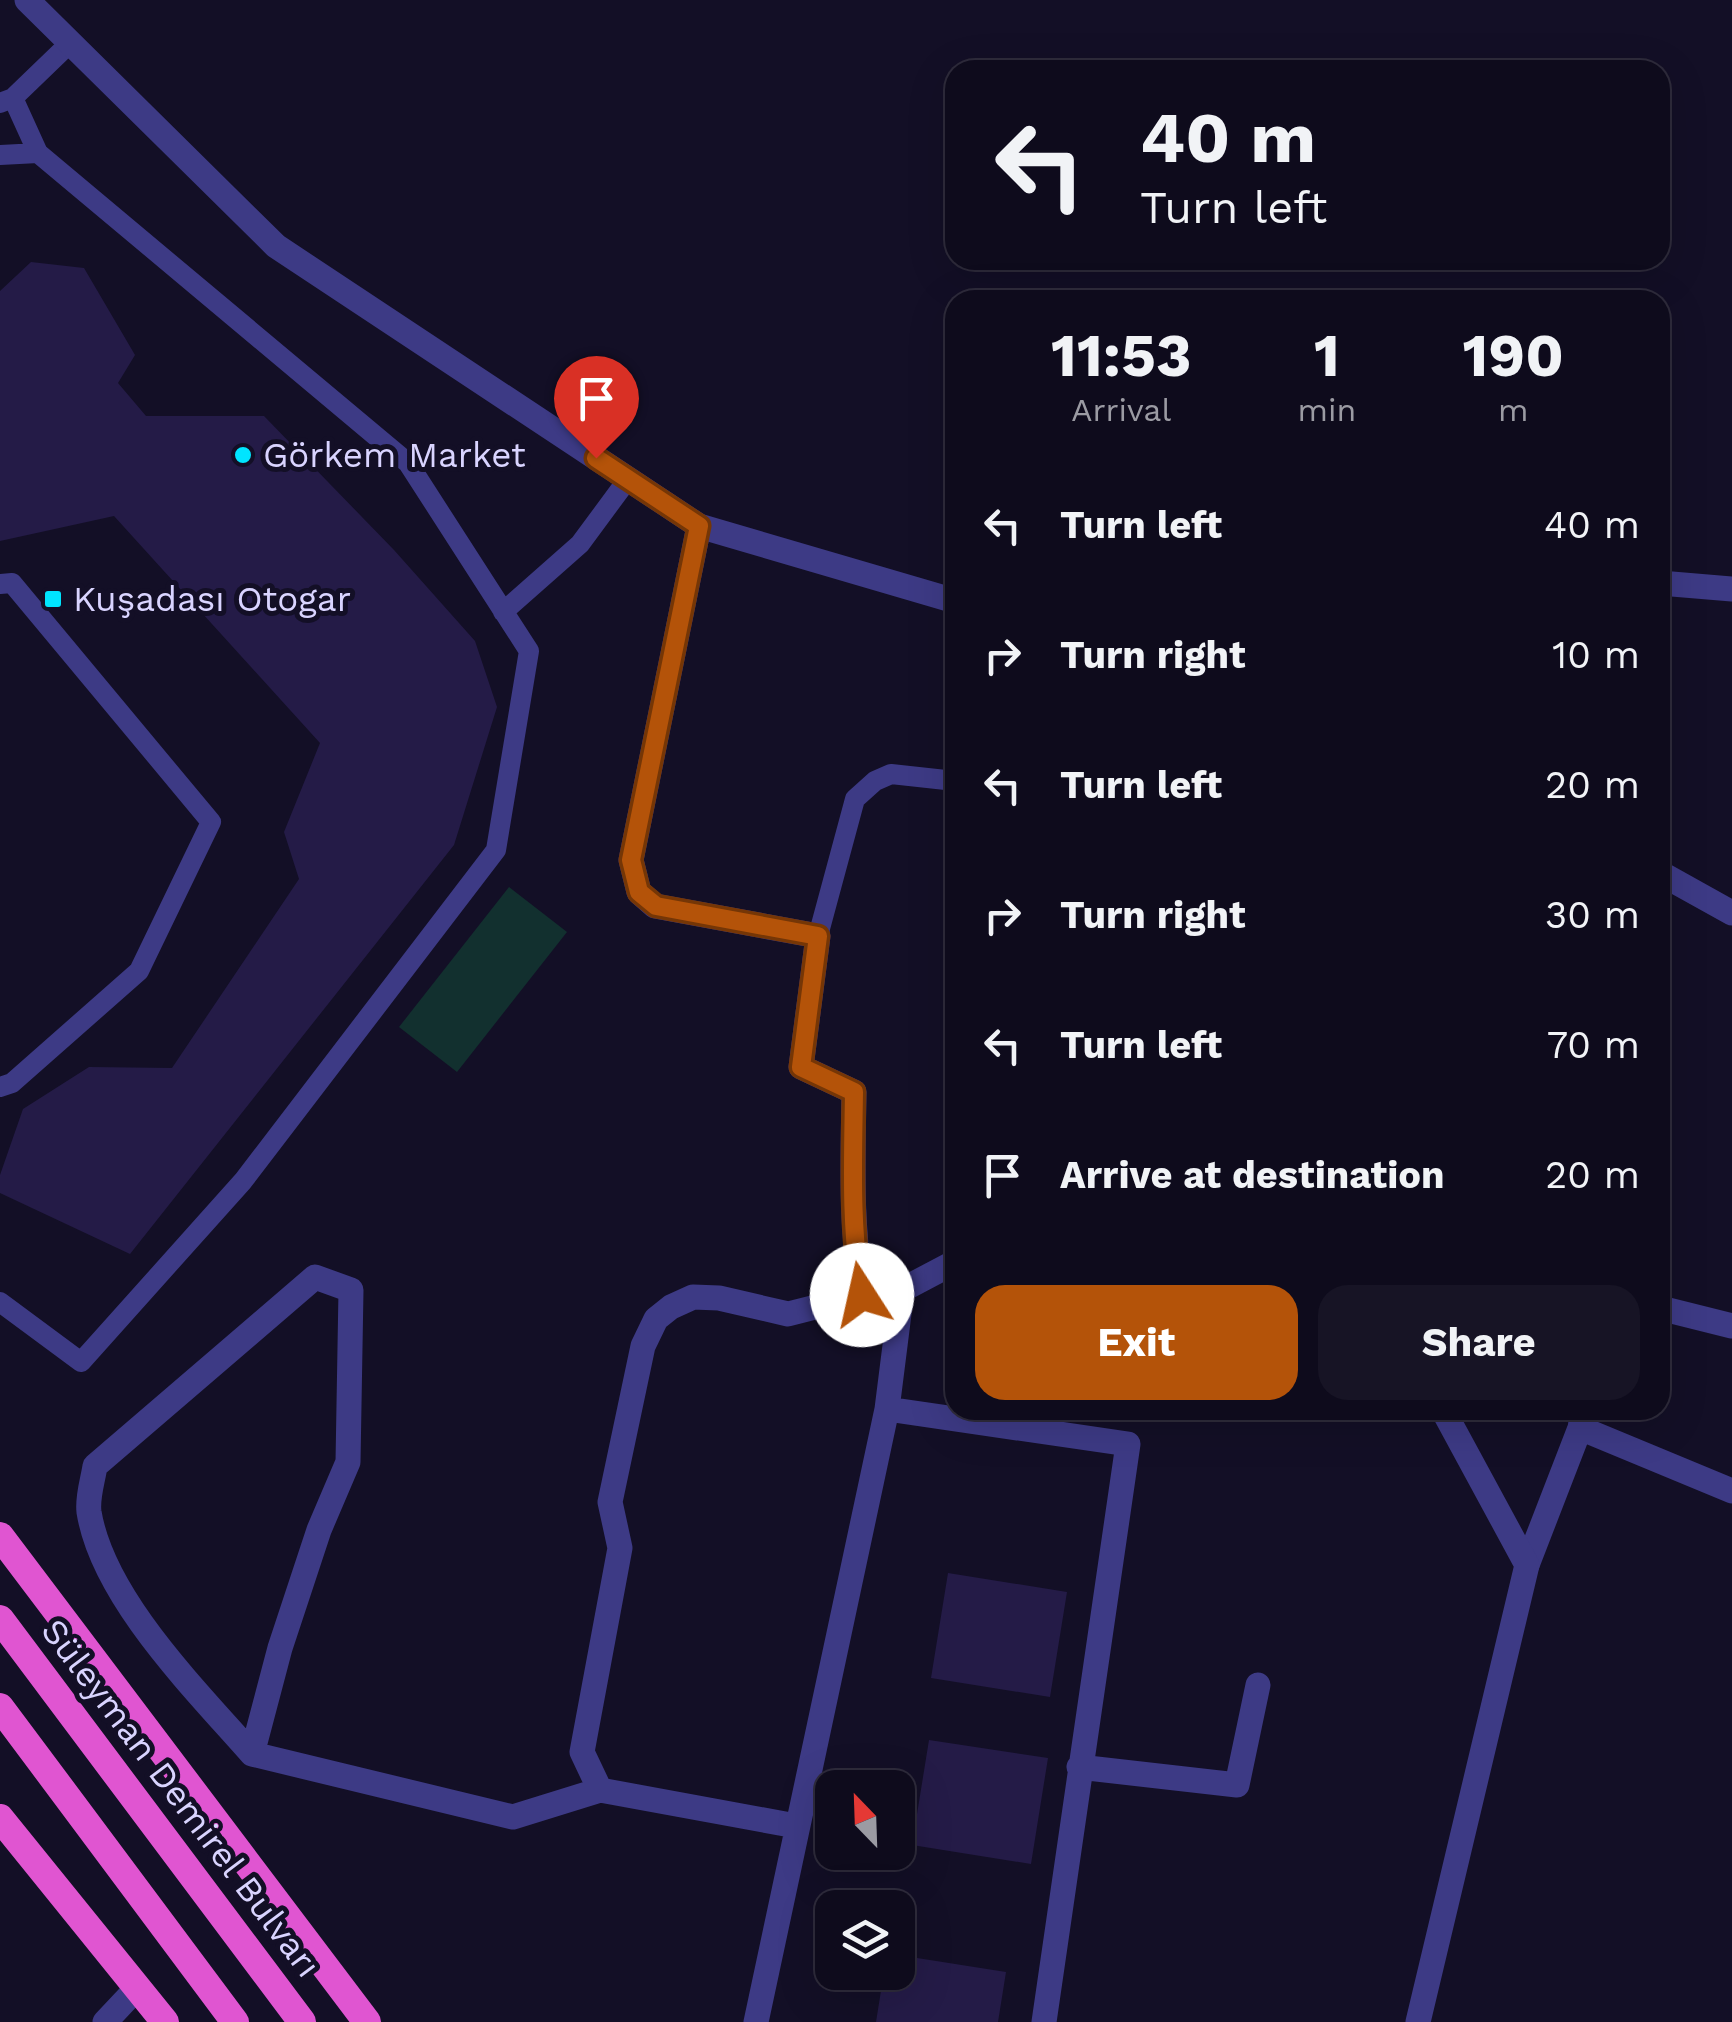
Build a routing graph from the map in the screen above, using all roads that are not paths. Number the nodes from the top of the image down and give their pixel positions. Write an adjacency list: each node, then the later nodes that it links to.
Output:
1 (27, 0): 2 (street)
2 (70, 44): 3 (lane); 6 (street)
3 (7, 100): 4 (lane)
4 (38, 153): 5 (lane); 12 (lane)
5 (0, 155)
6 (628, 479): 7 (street); 12 (lane)
7 (699, 526): 11 (street); 16 (street)
8 (0, 584): 17 (lane)
9 (1670, 584): 10 (street)
10 (1732, 589)
11 (945, 598)
12 (504, 612): 21 (lane)
13 (945, 780): 16 (lane)
14 (1670, 879): 15 (street)
15 (1732, 914)
16 (818, 936): 20 (street)
17 (4, 1088)
18 (945, 1267): 19 (street)
19 (902, 1290): 20 (street); 24 (street)
20 (862, 1295): 38 (street)
21 (0, 1302)
22 (1670, 1310): 23 (street)
23 (1732, 1326)
24 (887, 1409): 25 (street); 40 (street)
25 (945, 1417)
26 (963, 1420): 37 (street)
27 (1448, 1420): 32 (street)
28 (1582, 1420): 32 (street)
29 (1584, 1420): 30 (street)
30 (1732, 1491)
31 (0, 1536): 46 (highway)
32 (1526, 1566): 49 (street)
33 (0, 1620): 45 (highway, Süleyman Demirel Bulvarı)
34 (1258, 1686): 37 (street)
35 (0, 1707): 44 (highway)
36 (252, 1754): 36 (street); 38 (street)
37 (1079, 1767): 48 (street)
38 (600, 1790): 40 (street)
39 (0, 1818): 41 (highway)
40 (796, 1826): 47 (street)
41 (137, 1988): 42 (street); 43 (highway)
42 (104, 2022)
43 (165, 2022)
44 (235, 2022)
45 (302, 2022)
46 (368, 2022)
47 (756, 2022)
48 (1044, 2022)
49 (1418, 2022)

